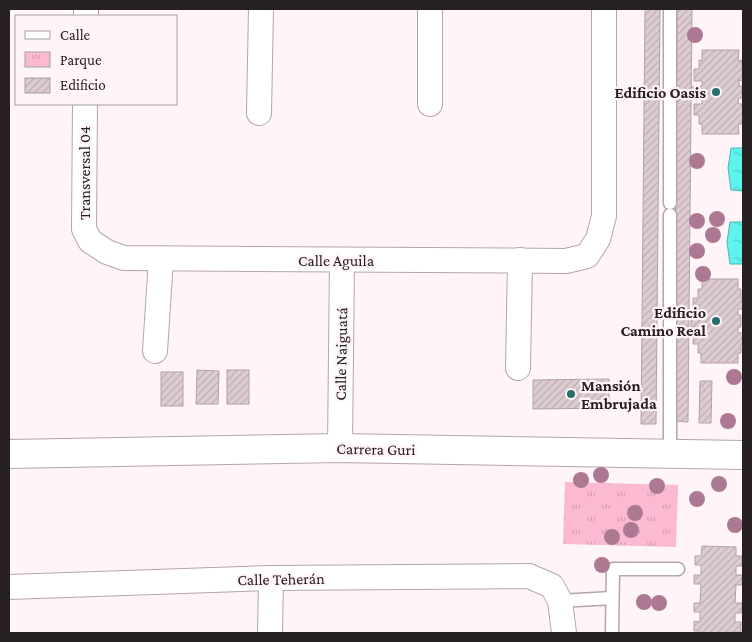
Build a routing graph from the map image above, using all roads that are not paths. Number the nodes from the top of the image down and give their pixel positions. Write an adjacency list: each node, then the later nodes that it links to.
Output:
1 (261, 9): 7 (street)
2 (430, 9): 5 (street)
3 (604, 9): 11 (street, Calle Aguila)
4 (670, 9): 16 (lane)
5 (430, 104)
6 (85, 105): 8 (street, Transversal 04)
7 (259, 113)
8 (90, 241): 9 (street, Calle Aguila)
9 (161, 259): 10 (street, Calle Aguila); 12 (street)
10 (342, 260): 11 (street, Calle Aguila); 14 (street, Calle Naiguatá)
11 (520, 260): 13 (street)
12 (155, 351)
13 (518, 368)
14 (340, 448): 15 (street, Carrera Guri); 16 (street, Carrera Guri)
15 (9, 454)
16 (670, 454): 17 (street, Carrera Guri)
17 (743, 455)
18 (678, 570): 22 (lane)
19 (271, 578): 20 (street, Calle Teherán); 21 (street, Calle Teherán); 23 (street)
20 (9, 587)
21 (556, 593): 22 (lane); 24 (street)
22 (612, 598): 25 (lane)
23 (270, 633)
24 (564, 633)
25 (612, 633)

